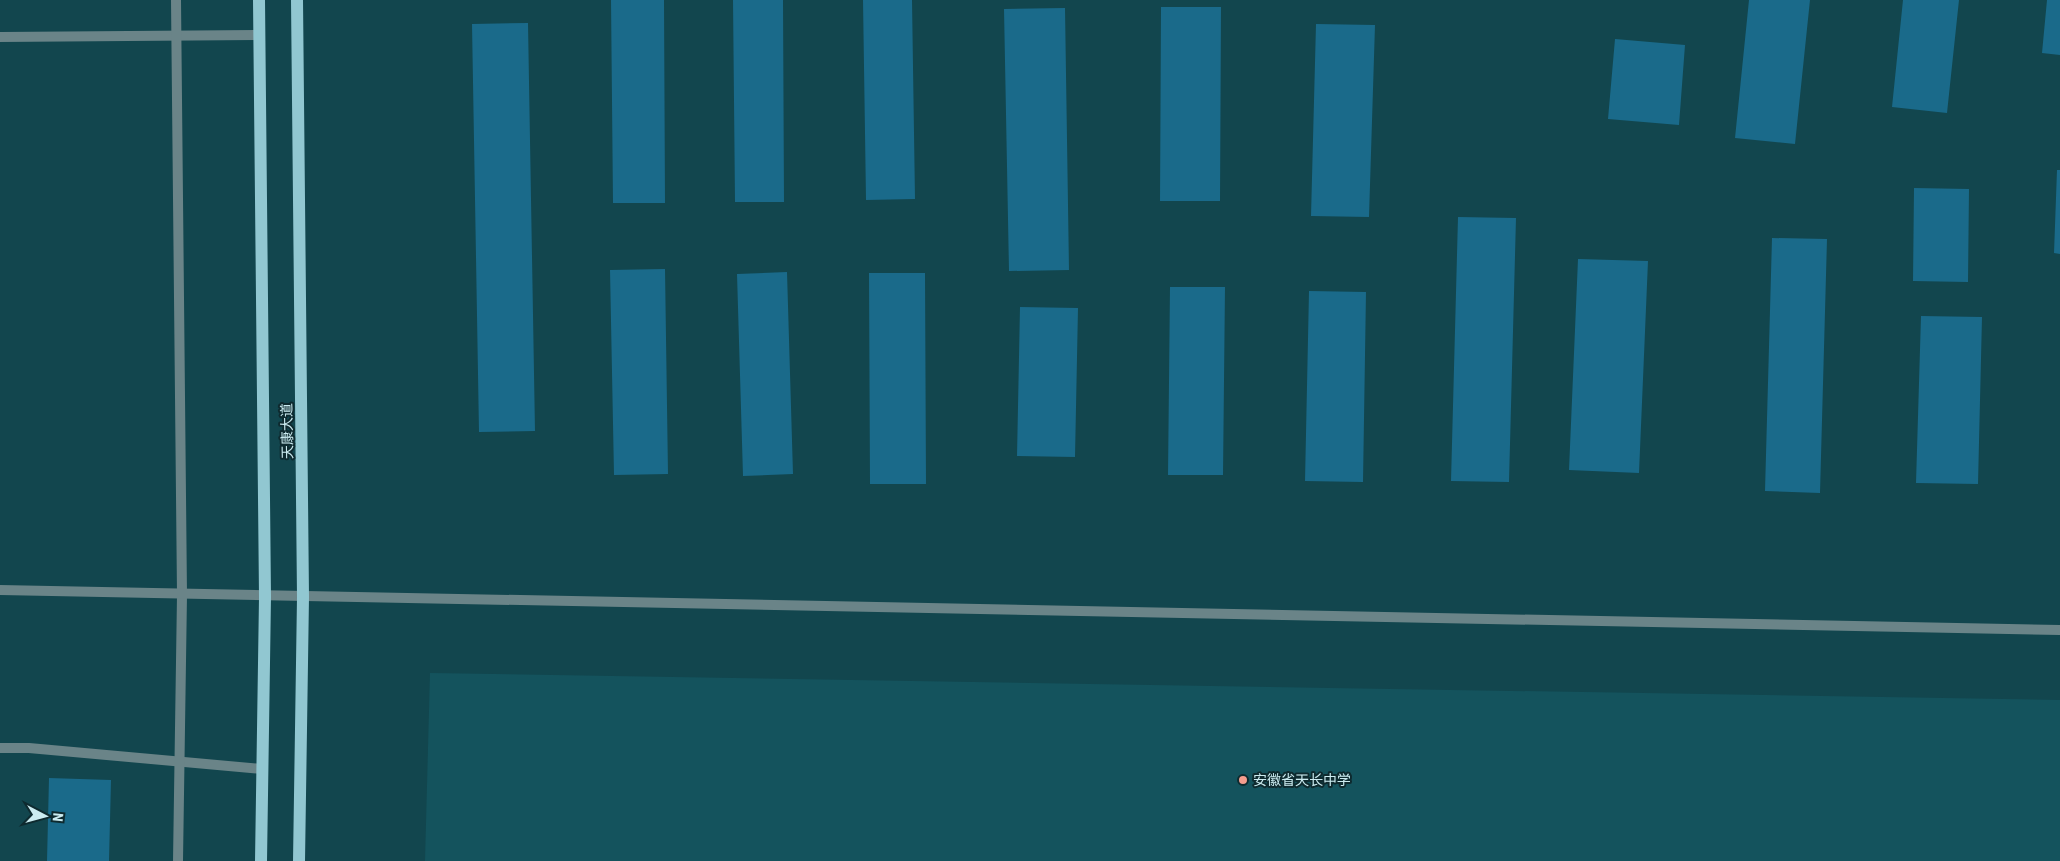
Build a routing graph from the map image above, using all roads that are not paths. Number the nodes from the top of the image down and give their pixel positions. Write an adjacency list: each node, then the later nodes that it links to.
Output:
1 (176, 0): 7 (street)
2 (259, 0): 4 (main road, 天康大道)
3 (297, 0): 9 (main road, 天康大道)
4 (260, 35): 5 (street); 8 (main road, 天康大道)
5 (0, 37)
6 (0, 590): 7 (street)
7 (182, 595): 8 (street); 13 (street)
8 (265, 596): 9 (street); 12 (main road, 天康大道)
9 (303, 597): 10 (street); 15 (main road, 天康大道)
10 (2060, 630)
11 (0, 748): 12 (street)
12 (262, 769): 14 (main road, 天康大道)
13 (178, 861)
14 (261, 861)
15 (299, 861)

